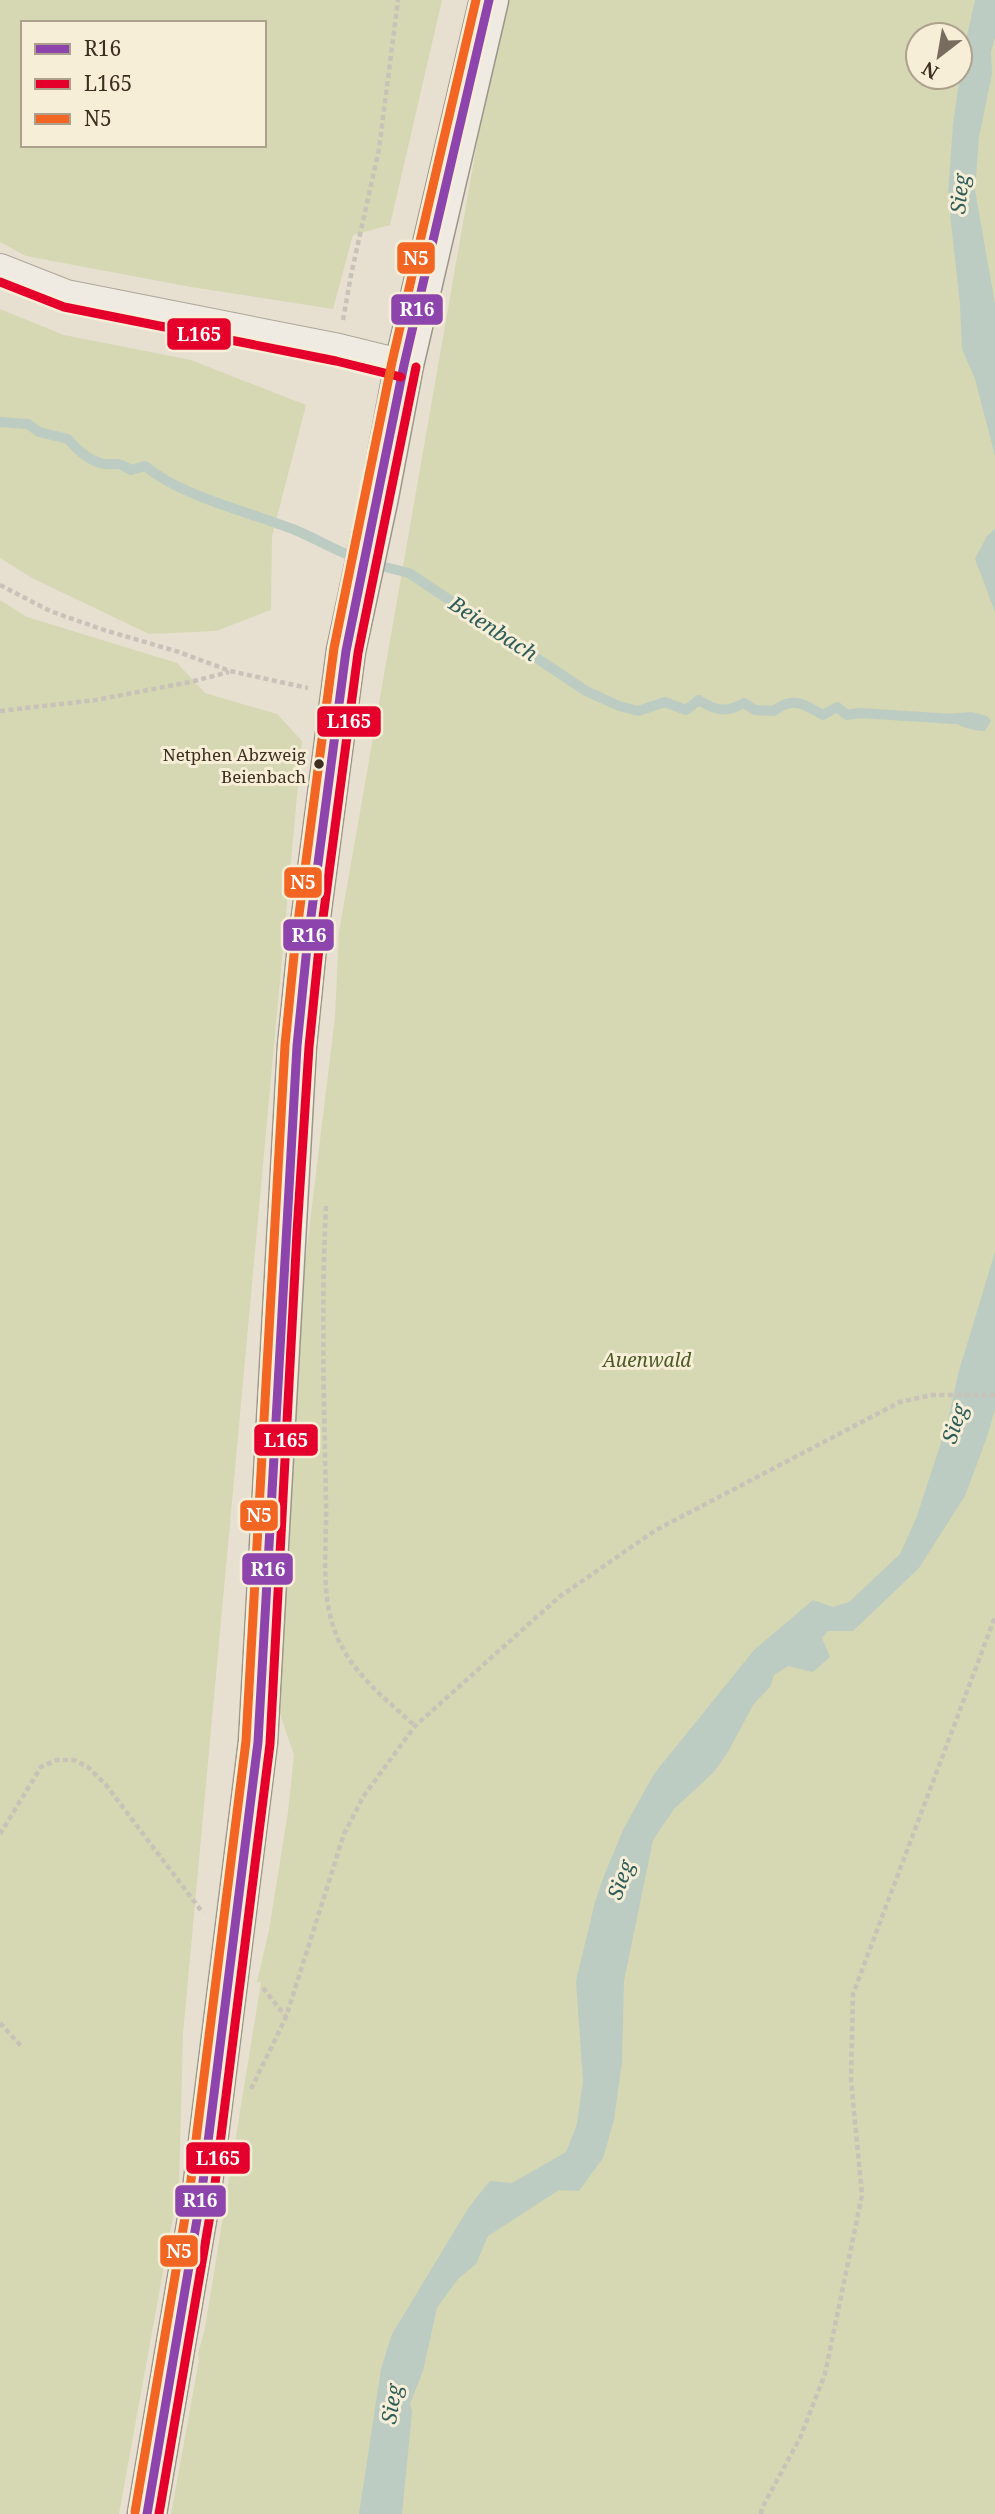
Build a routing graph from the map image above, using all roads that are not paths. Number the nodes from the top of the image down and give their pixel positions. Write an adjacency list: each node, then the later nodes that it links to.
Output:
1 (489, 0): 3 (main road)
2 (0, 268): 3 (street)
3 (404, 365): 4 (main road)
4 (147, 2514)

